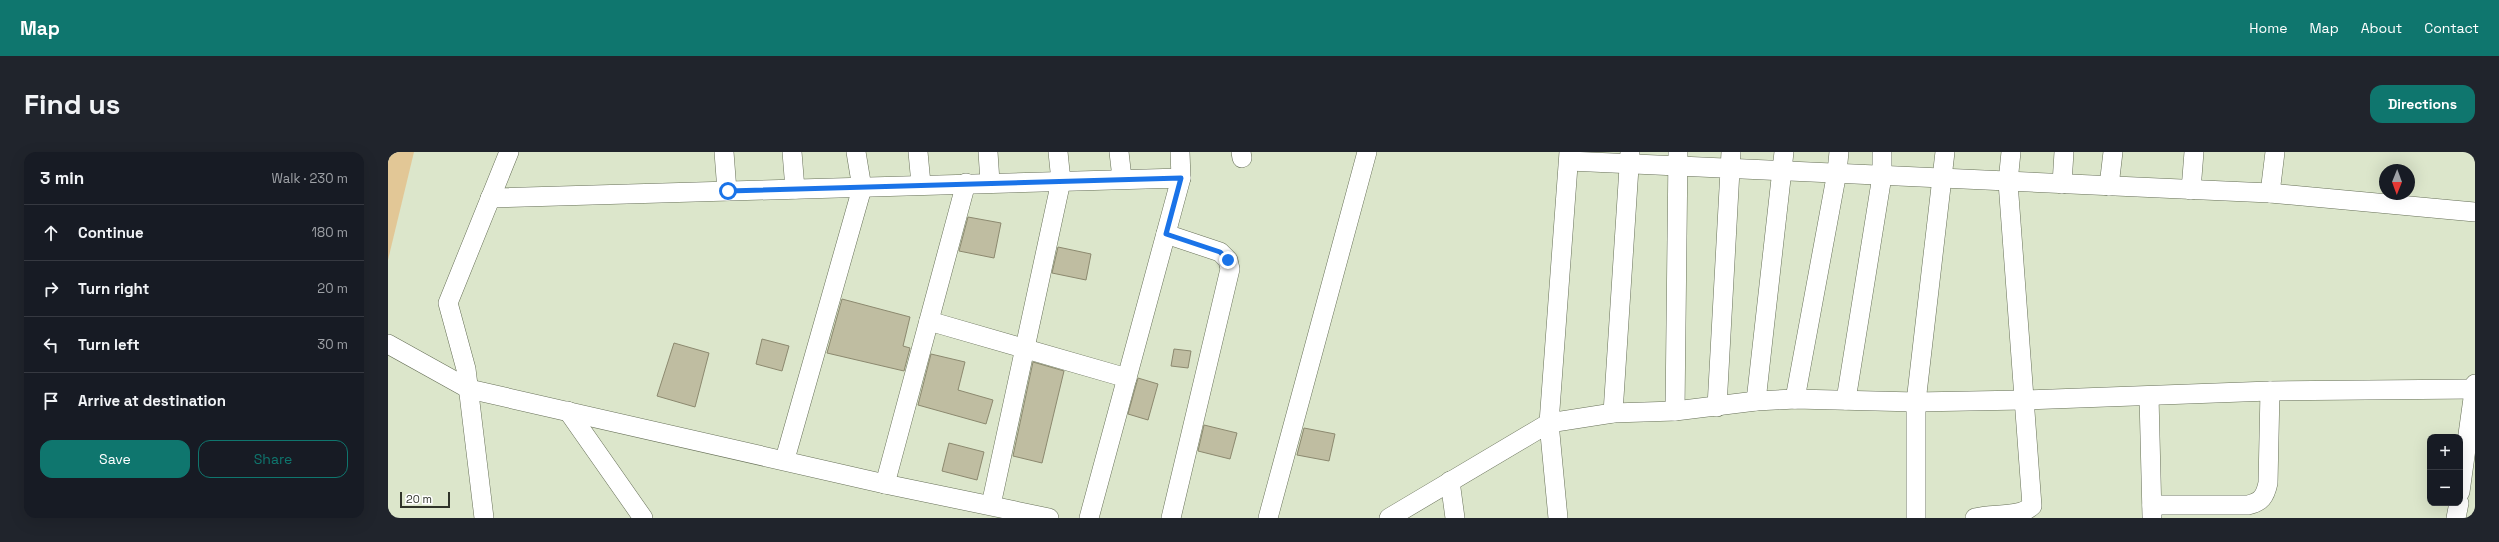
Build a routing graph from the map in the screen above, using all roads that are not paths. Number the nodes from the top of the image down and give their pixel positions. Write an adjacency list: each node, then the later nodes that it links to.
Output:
1 (509, 152): 42 (street)
2 (724, 152): 40 (street)
3 (792, 152): 38 (street)
4 (856, 152): 37 (street)
5 (918, 152): 34 (street)
6 (988, 152): 31 (street)
7 (1058, 152): 30 (street)
8 (1119, 152): 27 (street)
9 (1180, 152): 28 (street)
10 (1367, 152): 75 (street)
11 (1784, 152): 24 (street)
12 (1839, 152): 25 (street)
13 (1882, 152): 26 (street)
14 (1945, 152): 29 (street)
15 (2011, 152): 32 (street)
16 (2064, 152): 35 (street)
17 (2113, 152): 36 (street)
18 (2194, 152): 39 (street)
19 (2275, 152): 41 (street)
20 (1569, 156): 21 (street); 62 (street)
21 (1630, 158): 22 (street); 61 (street)
22 (1678, 159): 23 (street); 60 (street)
23 (1730, 160): 24 (street); 58 (street)
24 (1783, 171): 25 (street); 56 (street)
25 (1837, 172): 26 (street); 53 (street)
26 (1882, 176): 29 (street); 54 (street)
27 (1122, 178): 28 (street); 30 (street)
28 (1181, 178): 44 (street)
29 (1942, 179): 32 (street); 57 (street)
30 (1061, 181): 31 (street); 47 (street)
31 (990, 182): 33 (street)
32 (2008, 182): 35 (street); 55 (street)
33 (966, 183): 34 (street); 45 (street)
34 (921, 184): 37 (street)
35 (2062, 184): 36 (street)
36 (2109, 186): 39 (street)
37 (862, 188): 38 (street); 63 (street)
38 (795, 189): 40 (street)
39 (2191, 190): 41 (street)
40 (728, 191): 42 (street)
41 (2270, 193): 43 (street)
42 (490, 198): 50 (street)
43 (2475, 212)
44 (1166, 234): 48 (street); 74 (street)
45 (929, 321): 47 (street); 66 (street)
46 (388, 344): 50 (street)
47 (1025, 348): 48 (street); 67 (street)
48 (1127, 378): 73 (street)
49 (2475, 387): 51 (street); 64 (street)
50 (469, 389): 59 (street); 70 (street)
51 (2270, 391): 52 (street); 69 (street)
52 (2149, 396): 55 (street); 69 (street)
53 (1795, 399): 54 (street); 56 (street)
54 (1846, 400): 57 (street)
55 (2023, 400): 57 (street); 80 (street)
56 (1756, 401): 58 (street)
57 (1916, 402): 79 (street)
58 (1717, 407): 60 (street)
59 (568, 411): 63 (street); 71 (street)
60 (1675, 411): 61 (street)
61 (1613, 413): 62 (street)
62 (1549, 424): 65 (street); 78 (street)
63 (785, 459): 66 (street)
64 (2463, 471)
65 (1450, 481): 76 (street); 77 (street)
66 (885, 484): 67 (street)
67 (991, 505): 72 (street)
68 (2458, 506): 81 (street)
69 (2152, 511)
70 (484, 518)
71 (643, 518)
72 (1048, 518)
73 (1089, 518)
74 (1171, 518)
75 (1268, 518)
76 (1389, 518)
77 (1455, 518)
78 (1558, 518)
79 (1916, 518)
80 (1975, 518)
81 (2456, 518)

